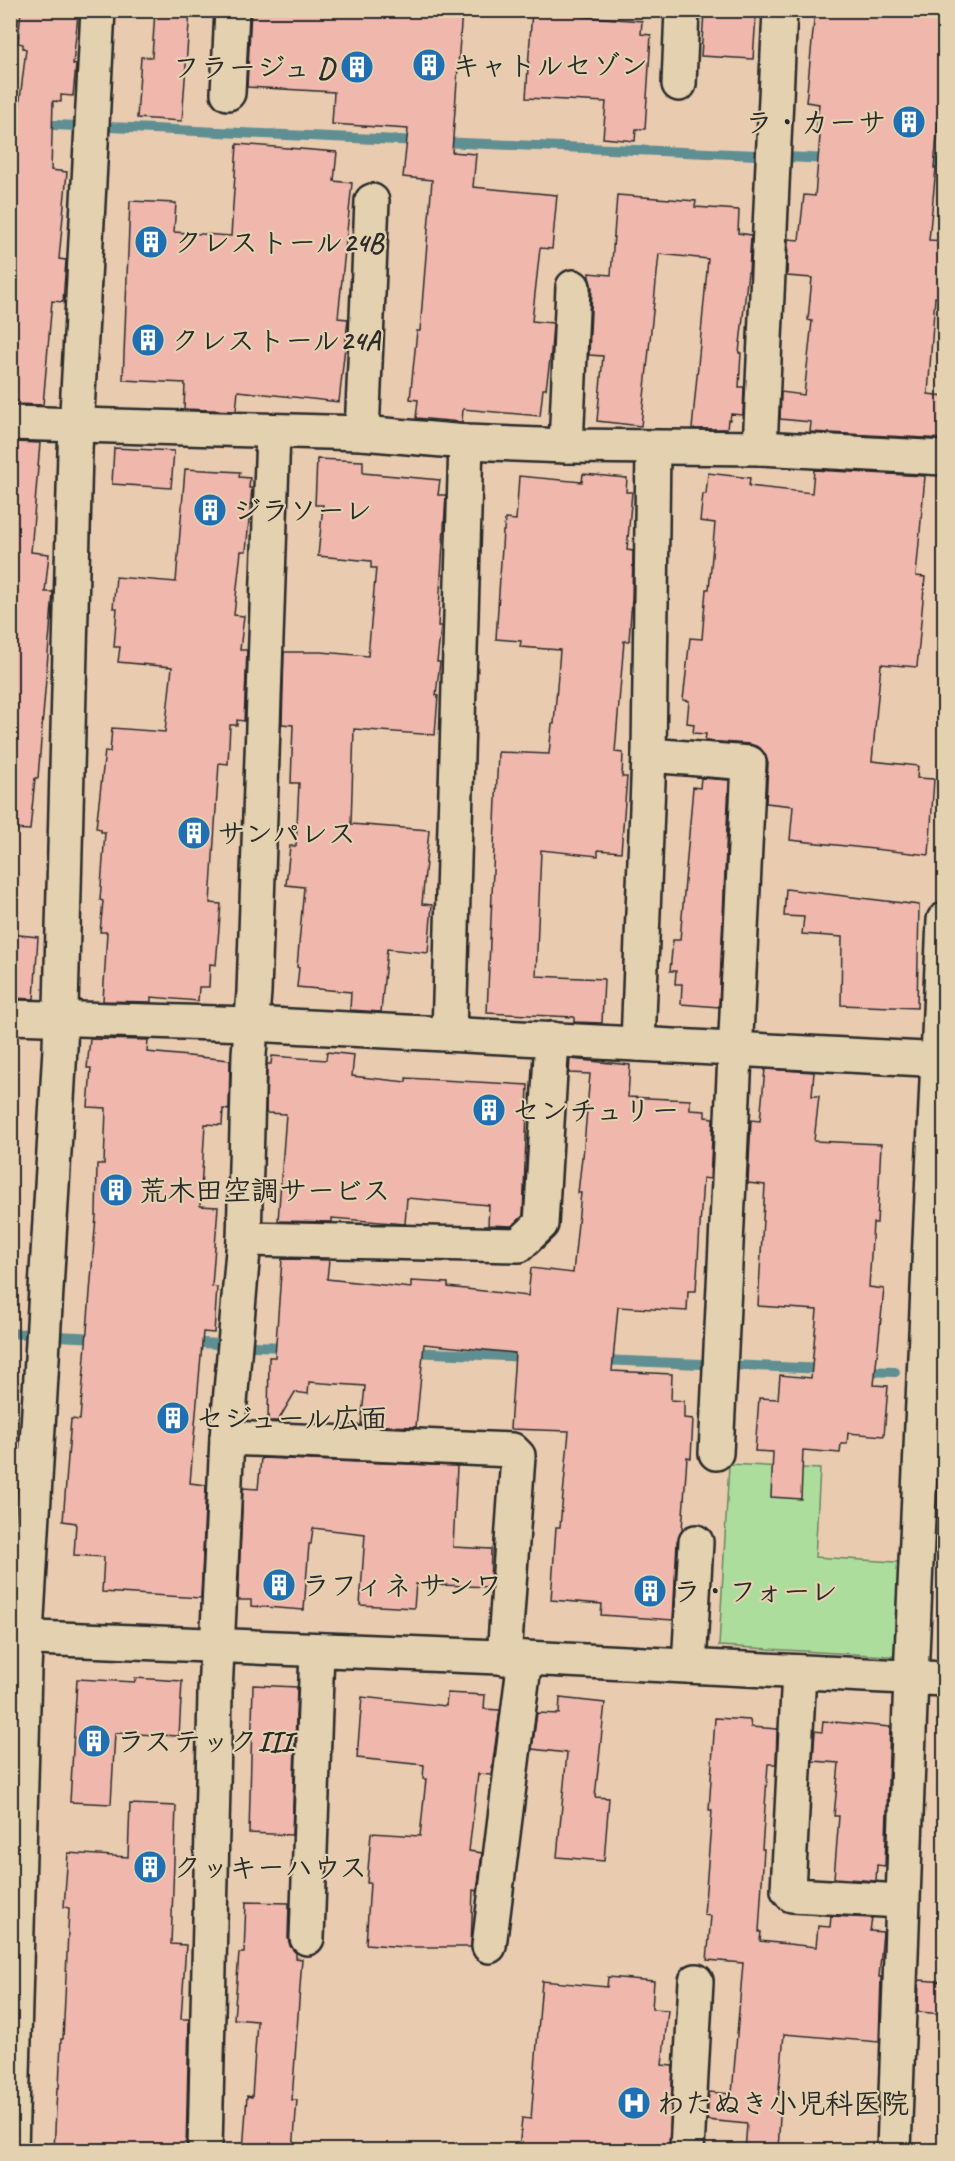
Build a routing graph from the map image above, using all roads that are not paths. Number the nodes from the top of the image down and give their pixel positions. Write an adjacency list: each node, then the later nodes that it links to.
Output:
1 (98, 10): 10 (street)
2 (232, 10): 6 (street)
3 (682, 10): 5 (street)
4 (780, 10): 16 (street)
5 (679, 84)
6 (228, 93)
7 (372, 201): 12 (street)
8 (573, 288): 14 (street)
9 (10, 423): 10 (street)
10 (75, 426): 11 (street); 21 (street)
11 (273, 432): 12 (street); 22 (street)
12 (362, 433): 13 (street)
13 (466, 442): 14 (street); 23 (street)
14 (566, 446): 15 (street)
15 (653, 448): 16 (street); 18 (street)
16 (760, 448): 17 (street)
17 (945, 458)
18 (649, 755): 25 (street); 26 (street)
19 (945, 920): 27 (street)
20 (10, 1017): 21 (street)
21 (60, 1018): 22 (street); 32 (street)
22 (251, 1024): 23 (street); 28 (street)
23 (449, 1034): 24 (street)
24 (552, 1039): 25 (street); 28 (street)
25 (638, 1044): 26 (street)
26 (736, 1050): 27 (street); 30 (street)
27 (942, 1059): 38 (street)
28 (244, 1239): 29 (street)
29 (227, 1438): 33 (street); 35 (street)
30 (716, 1453)
31 (696, 1542): 36 (street)
32 (18, 1638): 33 (street); 44 (street)
33 (218, 1646): 34 (street); 45 (street)
34 (317, 1650): 35 (street); 41 (street)
35 (515, 1658): 36 (street); 42 (street)
36 (689, 1666): 37 (street)
37 (798, 1672): 38 (street); 40 (street)
38 (911, 1677): 39 (street); 40 (street)
39 (945, 1679)
40 (902, 1901): 47 (street)
41 (307, 1938)
42 (489, 1946)
43 (696, 1981): 46 (street)
44 (11, 2151)
45 (206, 2151)
46 (687, 2151)
47 (894, 2151)

